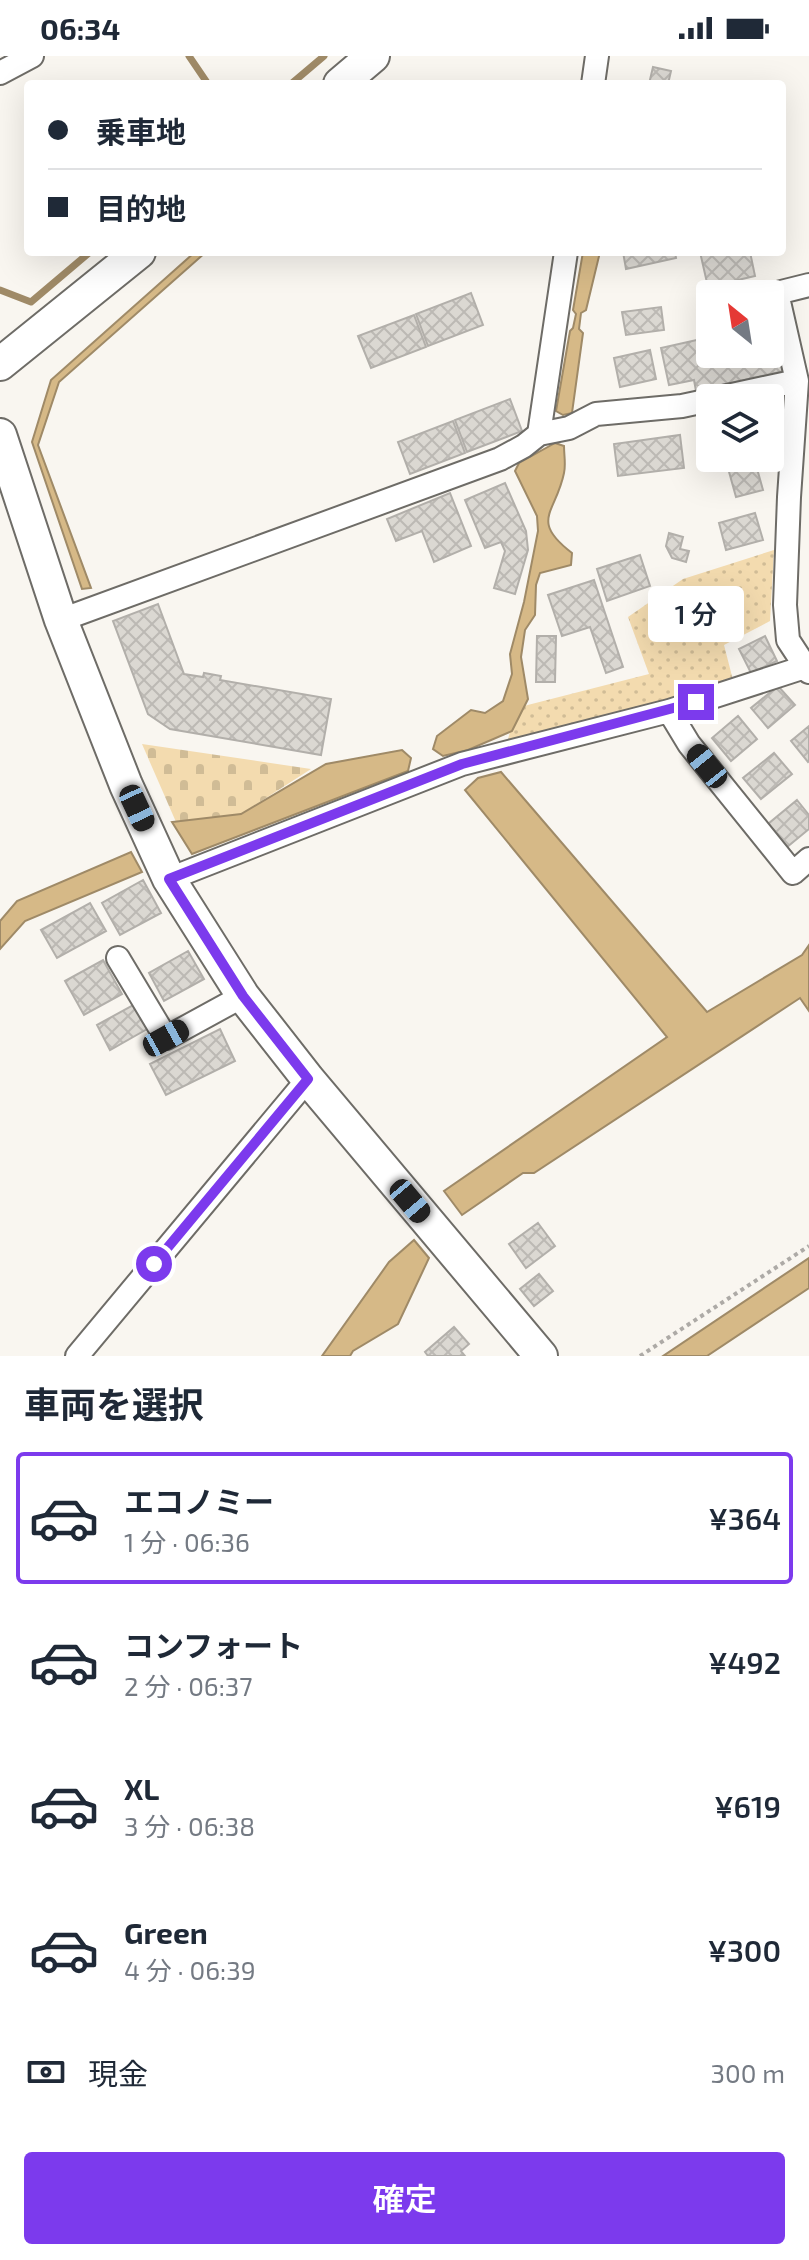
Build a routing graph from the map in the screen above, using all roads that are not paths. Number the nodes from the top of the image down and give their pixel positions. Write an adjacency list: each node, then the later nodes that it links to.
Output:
1 (32, 56): 4 (street)
2 (373, 56): 5 (street)
3 (597, 56): 6 (street)
4 (0, 73)
5 (345, 80)
6 (594, 80)
7 (134, 256): 10 (street)
8 (565, 256): 14 (street)
9 (809, 285): 11 (street)
10 (0, 364)
11 (797, 381): 12 (street); 17 (street)
12 (783, 384)
13 (696, 403): 14 (street)
14 (539, 434): 16 (street)
15 (0, 435): 16 (street)
16 (61, 620): 20 (street)
17 (807, 670): 18 (street)
18 (669, 711): 19 (street); 20 (street)
19 (809, 859)
20 (169, 879): 22 (street)
21 (118, 958): 22 (street)
22 (243, 996): 23 (street)
23 (308, 1079): 24 (street); 25 (street)
24 (77, 1356)
25 (541, 1356)

